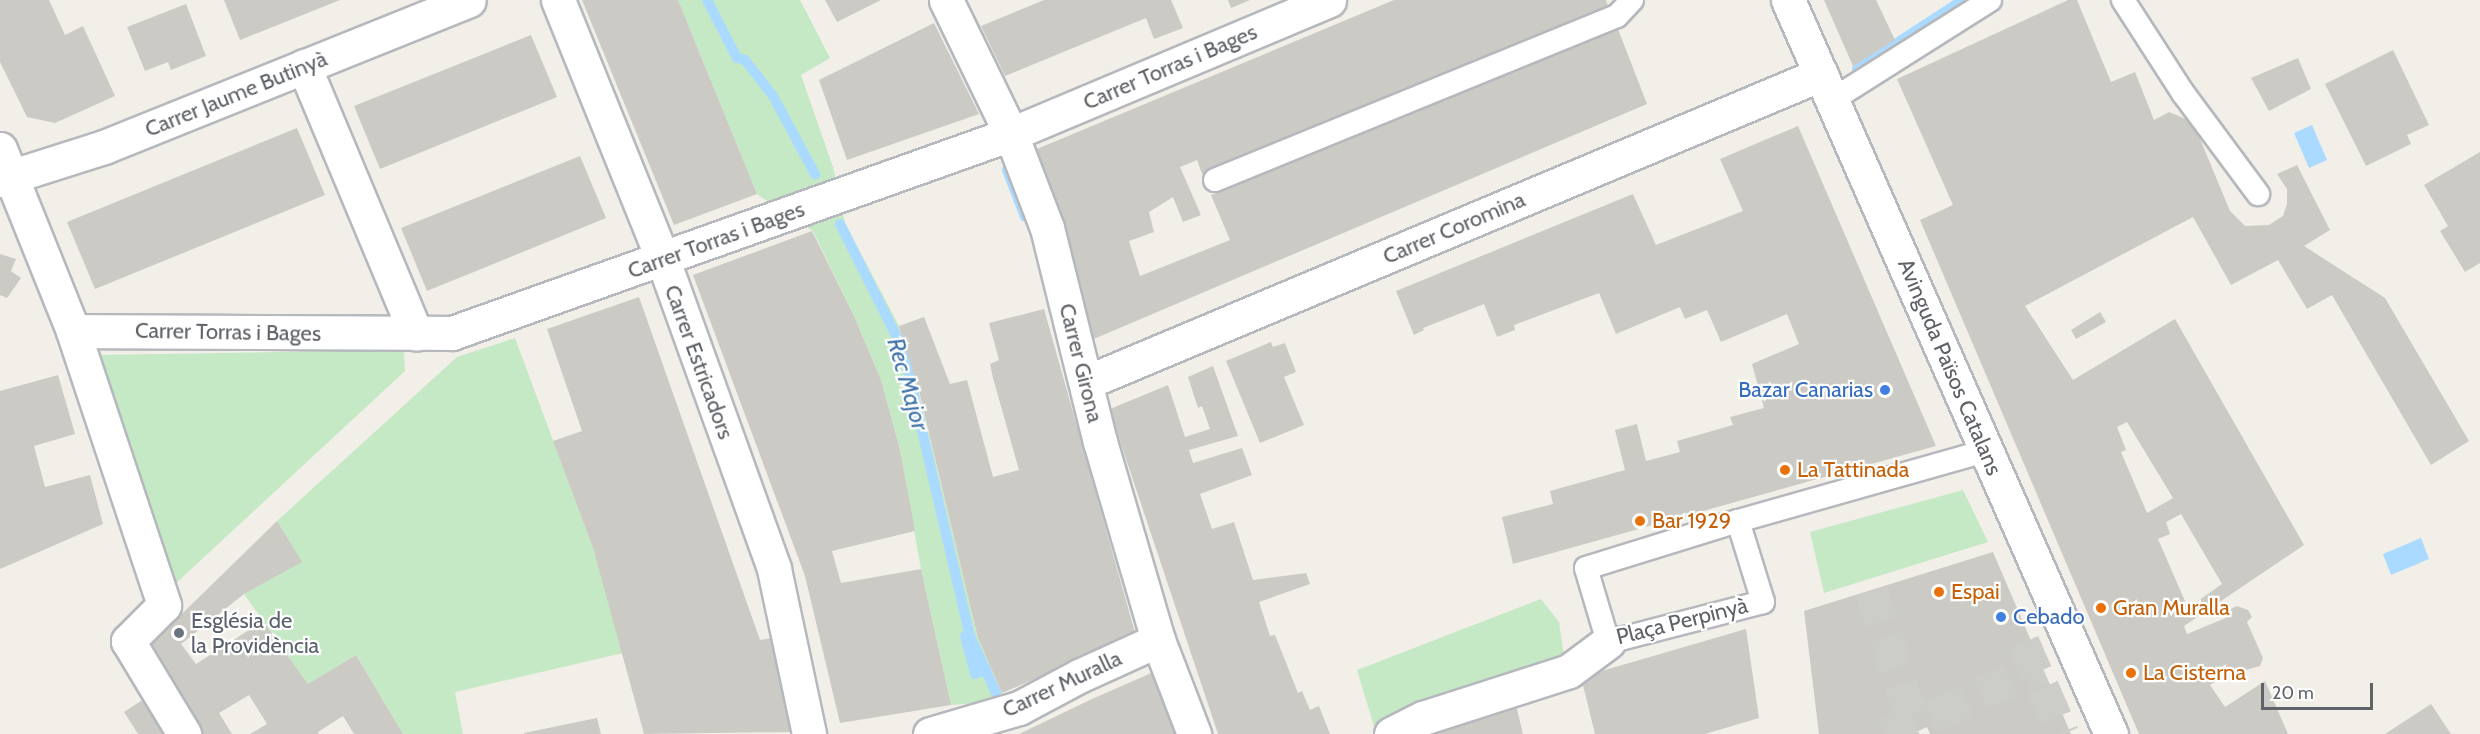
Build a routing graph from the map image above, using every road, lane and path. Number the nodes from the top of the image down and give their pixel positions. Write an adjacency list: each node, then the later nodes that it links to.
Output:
1 (469, 0): 9 (street, Carrer Jaume Butinyà)
2 (558, 0): 15 (street, Carrer Estricadors)
3 (946, 0): 11 (street, Carrer Girona)
4 (1329, 0): 11 (street, Carrer Torras i Bages)
5 (1632, 0): 13 (lane)
6 (1788, 0): 10 (street, Avinguda Països Catalans)
7 (1990, 0): 10 (lane)
8 (2123, 0): 14 (lane)
9 (304, 66): 12 (street, Carrer Jaume Butinyà); 17 (street)
10 (1827, 87): 18 (street, Carrer Coromina); 19 (street, Avinguda Països Catalans)
11 (1011, 134): 15 (street, Carrer Torras i Bages); 18 (street, Carrer Girona)
12 (4, 169): 16 (street)
13 (1215, 180)
14 (2258, 194)
15 (663, 260): 17 (street, Carrer Torras i Bages); 24 (street, Carrer Estricadors)
16 (73, 331): 17 (street, Carrer Torras i Bages); 23 (street)
17 (416, 334)
18 (1087, 382): 21 (street, Carrer Girona)
19 (1986, 451): 20 (lane, Plaça Perpinyà); 28 (street, Avinguda Països Catalans)
20 (1738, 521): 22 (lane, Plaça Perpinyà); 22 (lane, Plaça Perpinyà)
21 (1158, 640): 25 (street, Carrer Muralla); 26 (street, Carrer Girona)
22 (1608, 642): 27 (street)
23 (184, 734)
24 (809, 734)
25 (930, 734)
26 (1194, 734)
27 (1391, 734)
28 (2111, 734)

